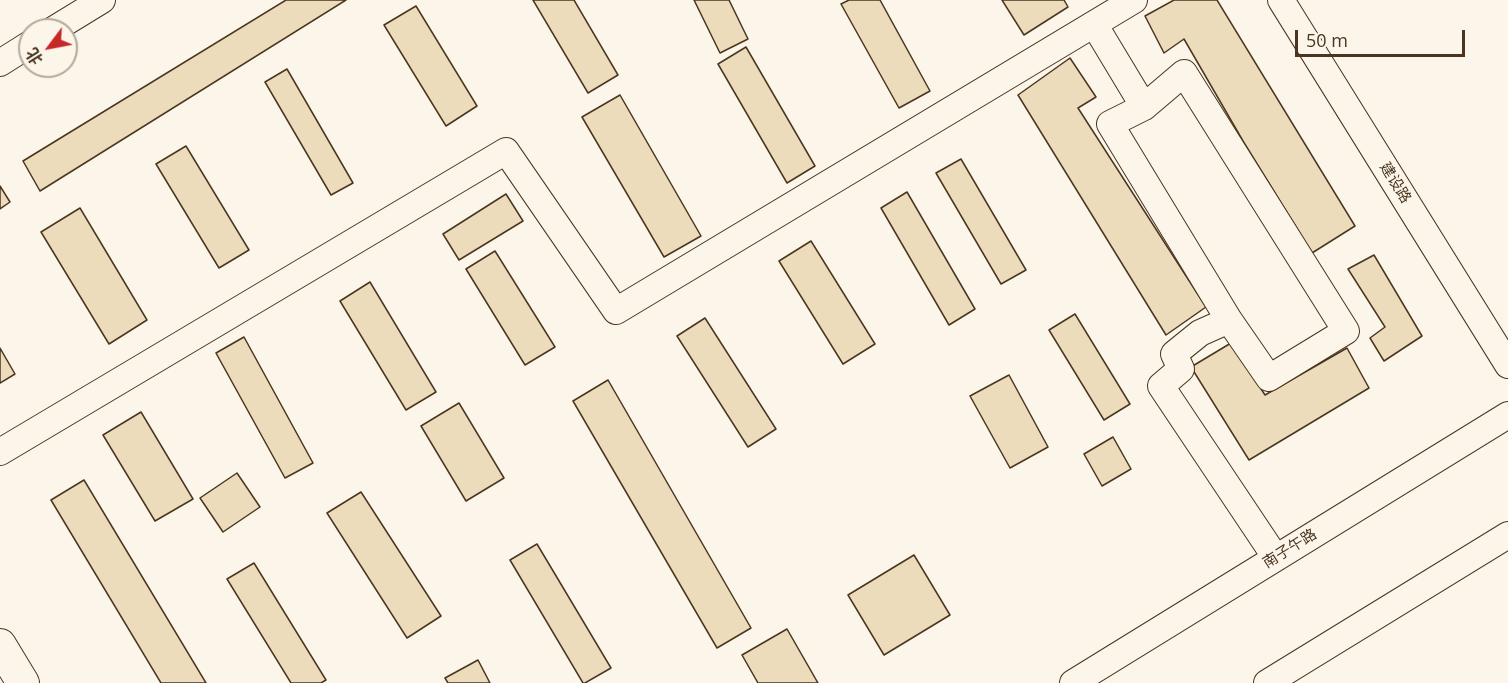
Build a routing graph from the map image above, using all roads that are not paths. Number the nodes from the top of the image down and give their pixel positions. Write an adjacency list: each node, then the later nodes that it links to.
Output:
1 (102, 0): 4 (street)
2 (1134, 0): 5 (street)
3 (1281, 0): 10 (street, 建设路)
4 (73, 18)
5 (1094, 24): 8 (street); 12 (street)
6 (18, 52): 7 (street)
7 (0, 63)
8 (1144, 107): 9 (street); 9 (street)
9 (1229, 320): 14 (street)
10 (1508, 365)
11 (1508, 415): 14 (street, 南子午路)
12 (0, 452)
13 (1508, 535): 18 (street)
14 (1276, 558): 17 (street, 南子午路)
15 (0, 645): 16 (main road)
16 (23, 683)
17 (1073, 683)
18 (1267, 683)

